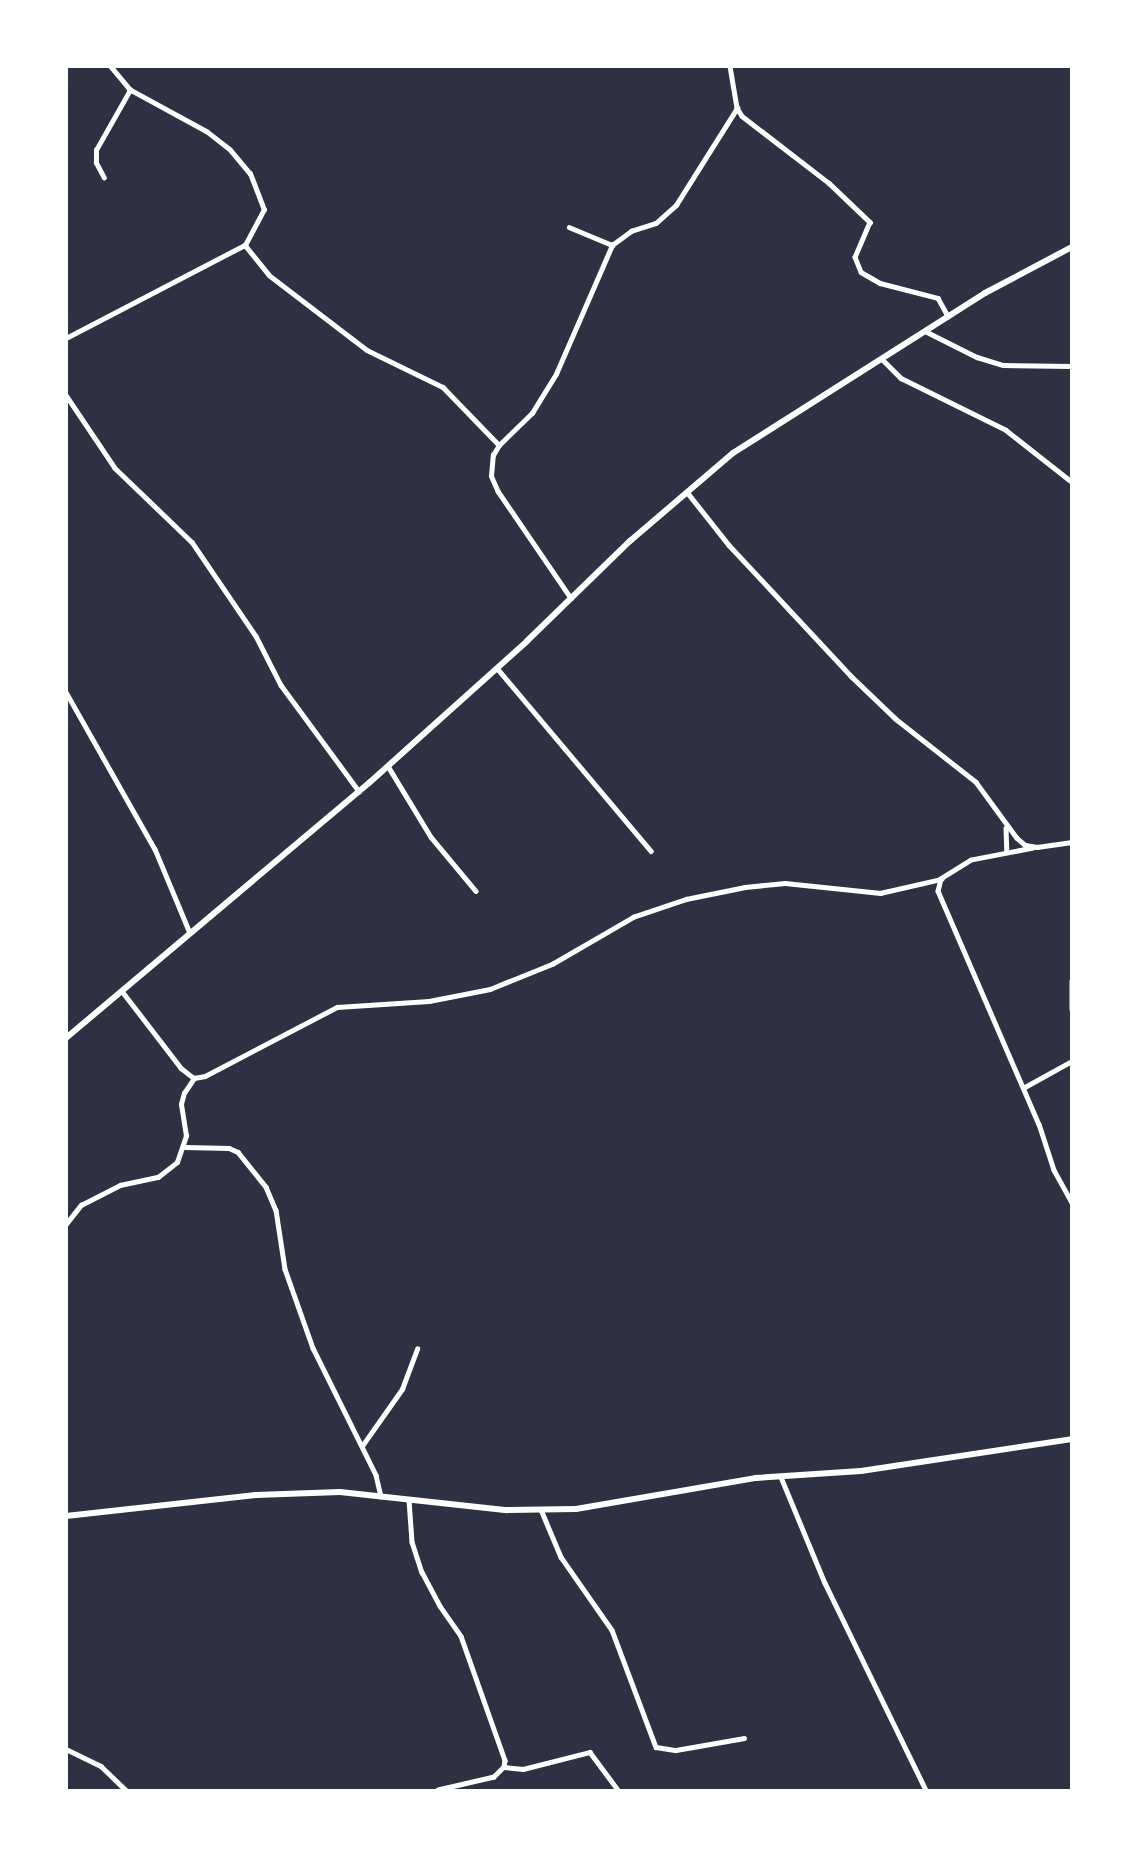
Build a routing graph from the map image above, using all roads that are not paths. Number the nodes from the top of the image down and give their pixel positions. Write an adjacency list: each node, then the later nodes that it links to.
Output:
1 (110, 66): 3 (street)
2 (730, 66): 4 (street)
3 (130, 90): 5 (street); 7 (street)
4 (737, 108): 8 (street); 10 (street)
5 (104, 178)
6 (569, 227): 8 (street)
7 (245, 245): 12 (street); 16 (street)
8 (612, 245): 16 (street)
9 (1072, 247): 10 (main road)
10 (948, 316): 11 (main road)
11 (924, 330): 13 (main road); 14 (street)
12 (66, 338)
13 (881, 358): 17 (street); 18 (main road)
14 (1072, 366)
15 (66, 396): 23 (street)
16 (499, 445): 19 (street)
17 (1072, 482)
18 (687, 492): 19 (main road); 24 (street)
19 (570, 599): 20 (main road)
20 (497, 668): 22 (main road); 27 (street)
21 (66, 692): 31 (street)
22 (388, 766): 23 (main road); 30 (street)
23 (359, 792): 31 (main road)
24 (1003, 820): 26 (street); 28 (street)
25 (1072, 842): 26 (street)
26 (1037, 847): 28 (street)
27 (651, 851)
28 (1007, 852): 29 (street)
29 (941, 879): 37 (street); 38 (street)
30 (476, 891)
31 (190, 933): 33 (main road)
32 (1072, 981): 34 (street)
33 (122, 991): 35 (main road); 37 (street)
34 (1072, 1009)
35 (66, 1038)
36 (1072, 1060): 38 (street)
37 (194, 1078): 39 (street)
38 (1023, 1088): 40 (street)
39 (185, 1147): 41 (street); 44 (street)
40 (1072, 1202)
41 (66, 1224)
42 (417, 1349): 44 (street)
43 (1072, 1439): 45 (main road)
44 (362, 1446): 46 (street)
45 (781, 1477): 48 (main road); 56 (street)
46 (381, 1496): 47 (main road); 49 (main road)
47 (409, 1500): 48 (main road); 52 (street)
48 (542, 1511): 50 (street)
49 (66, 1516)
50 (744, 1738)
51 (66, 1749): 53 (street)
52 (504, 1767): 54 (street); 55 (street)
53 (126, 1790)
54 (438, 1790)
55 (618, 1790)
56 (926, 1790)

